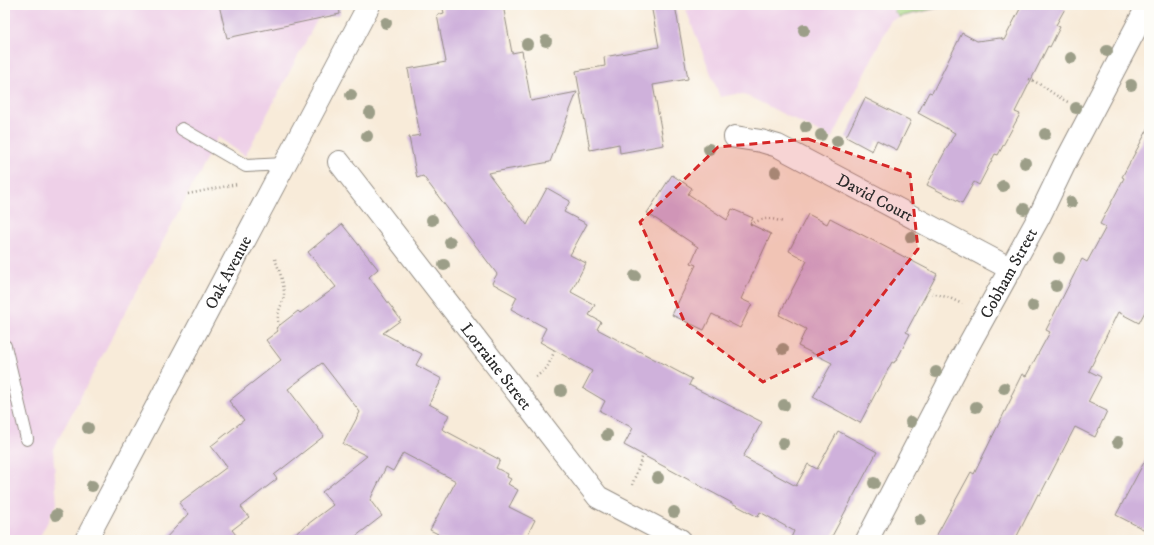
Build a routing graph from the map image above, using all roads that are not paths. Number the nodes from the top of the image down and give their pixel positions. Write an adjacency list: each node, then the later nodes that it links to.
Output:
1 (369, 5): 6 (street, Oak Avenue)
2 (1148, 5): 7 (street, Cobham Street)
3 (182, 129): 6 (lane)
4 (735, 138): 7 (street, David Court)
5 (339, 162): 11 (street, Lorraine Street)
6 (285, 164): 10 (street, Oak Avenue)
7 (1011, 268): 12 (street, Cobham Street)
8 (5, 346): 9 (lane)
9 (27, 439)
10 (86, 540)
11 (680, 540)
12 (866, 540)

